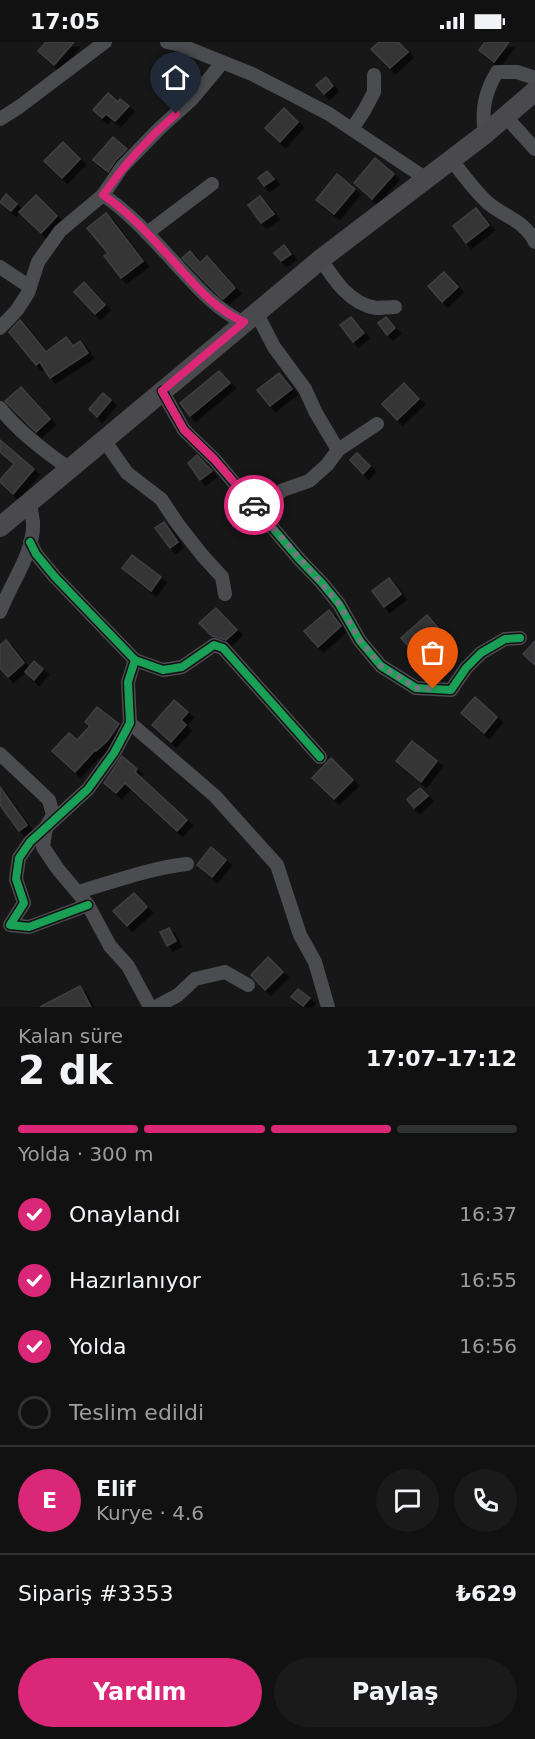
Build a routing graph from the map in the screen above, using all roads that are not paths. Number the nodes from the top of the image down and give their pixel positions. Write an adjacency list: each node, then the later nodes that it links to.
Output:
1 (105, 42): 8 (street)
2 (167, 42): 3 (street)
3 (222, 63): 9 (street); 15 (street)
4 (374, 75): 9 (street)
5 (535, 78): 10 (street)
6 (535, 91): 7 (main road)
7 (506, 117): 10 (main road); 11 (street)
8 (0, 119)
9 (351, 129): 13 (street)
10 (485, 134): 12 (main road)
11 (535, 149)
12 (451, 159): 13 (main road); 17 (street)
13 (425, 178): 18 (main road)
14 (212, 184): 16 (street)
15 (103, 195): 16 (street); 20 (street)
16 (147, 233): 22 (street)
17 (535, 242)
18 (321, 259): 21 (street); 22 (main road)
19 (0, 267): 20 (street)
20 (30, 287): 23 (street)
21 (395, 307)
22 (250, 317): 24 (main road); 28 (street)
23 (0, 327)
24 (162, 391): 27 (main road); 31 (street)
25 (0, 408): 29 (street)
26 (377, 424): 28 (street)
27 (104, 440): 29 (main road); 34 (street)
28 (338, 450): 31 (street)
29 (70, 469): 30 (main road)
30 (30, 503): 32 (main road); 33 (street)
31 (258, 509): 36 (street)
32 (0, 527)
33 (30, 542): 35 (street); 37 (street)
34 (225, 594)
35 (0, 612)
36 (520, 638)
37 (135, 660): 38 (street); 40 (street)
38 (130, 723): 41 (street); 48 (street)
39 (0, 754): 41 (street)
40 (320, 757)
41 (46, 827): 43 (street); 44 (street)
42 (187, 864): 43 (street)
43 (78, 892): 44 (street)
44 (88, 905): 46 (street)
45 (248, 985): 47 (street)
46 (150, 1007)
47 (156, 1007)
48 (328, 1007)

